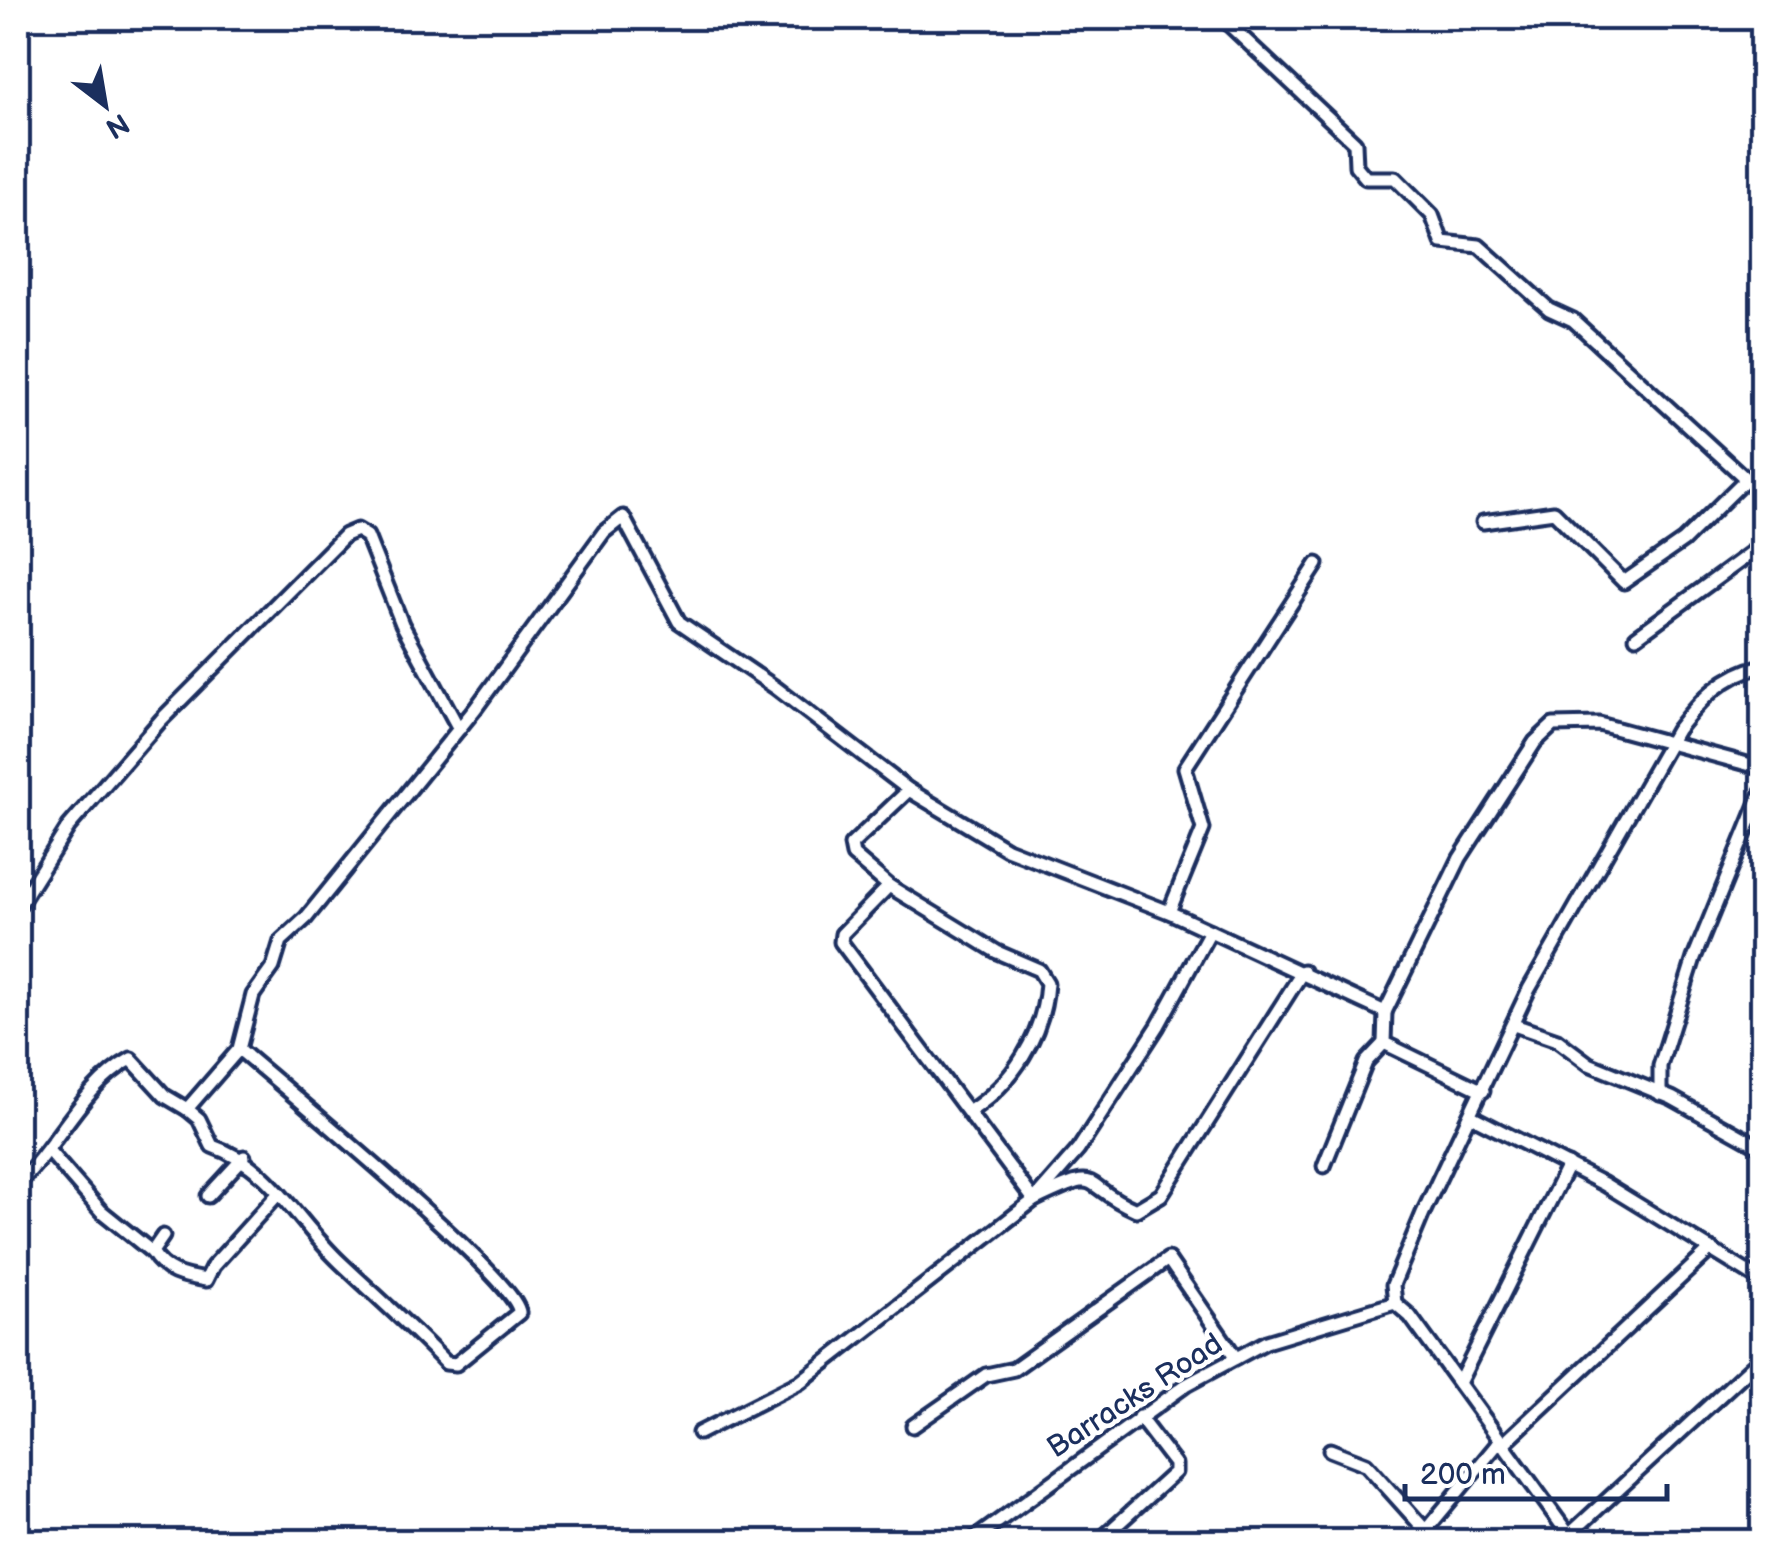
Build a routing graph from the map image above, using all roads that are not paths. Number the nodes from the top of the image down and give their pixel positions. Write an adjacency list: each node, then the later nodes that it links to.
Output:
1 (1222, 18): 2 (street)
2 (1746, 479): 3 (street); 4 (street)
3 (1762, 483)
4 (1483, 522)
5 (1762, 545): 7 (street)
6 (1317, 564): 17 (street)
7 (1636, 637)
8 (1762, 666): 10 (street)
9 (459, 729): 13 (street); 16 (street); 23 (street)
10 (1671, 742): 11 (street); 20 (street); 21 (street)
11 (1743, 762): 12 (street); 14 (street)
12 (1762, 768)
13 (908, 790): 15 (street); 17 (street)
14 (1762, 792): 25 (street)
15 (889, 886): 27 (street); 27 (street)
16 (18, 908)
17 (1170, 912): 18 (street)
18 (1210, 931): 19 (street); 37 (street)
19 (1302, 971): 20 (street); 37 (street)
20 (1385, 1012): 22 (street)
21 (1514, 1025): 24 (street); 25 (street)
22 (1384, 1043): 24 (street); 33 (street)
23 (239, 1049): 26 (street); 35 (street)
24 (1483, 1091): 28 (street)
25 (1660, 1094): 29 (street)
26 (186, 1110): 30 (street); 31 (street)
27 (970, 1111): 37 (street)
28 (1471, 1116): 32 (street); 42 (street)
29 (1762, 1146)
30 (48, 1150): 34 (street); 40 (street)
31 (244, 1157): 35 (street); 36 (street)
32 (1568, 1164): 39 (street); 45 (street)
33 (1324, 1166)
34 (18, 1184)
35 (279, 1193): 40 (street)
36 (208, 1196)
37 (1034, 1200): 48 (street)
38 (163, 1236): 40 (street)
39 (1711, 1249): 41 (street); 49 (street)
40 (152, 1252)
41 (1762, 1280)
42 (1394, 1303): 44 (street, Barracks Road); 45 (street)
43 (1762, 1357): 54 (street)
44 (1236, 1358): 46 (street, Barracks Road); 47 (street)
45 (1460, 1382): 49 (street)
46 (1138, 1416): 51 (street); 53 (street, Barracks Road)
47 (912, 1426)
48 (699, 1433)
49 (1501, 1443): 52 (street); 54 (street)
50 (1330, 1450): 52 (street)
51 (1117, 1527): 55 (street); 56 (street)
52 (1431, 1536): 57 (street)
53 (974, 1539)
54 (1572, 1539)
55 (1098, 1542)
56 (1127, 1542)
57 (1416, 1542)

